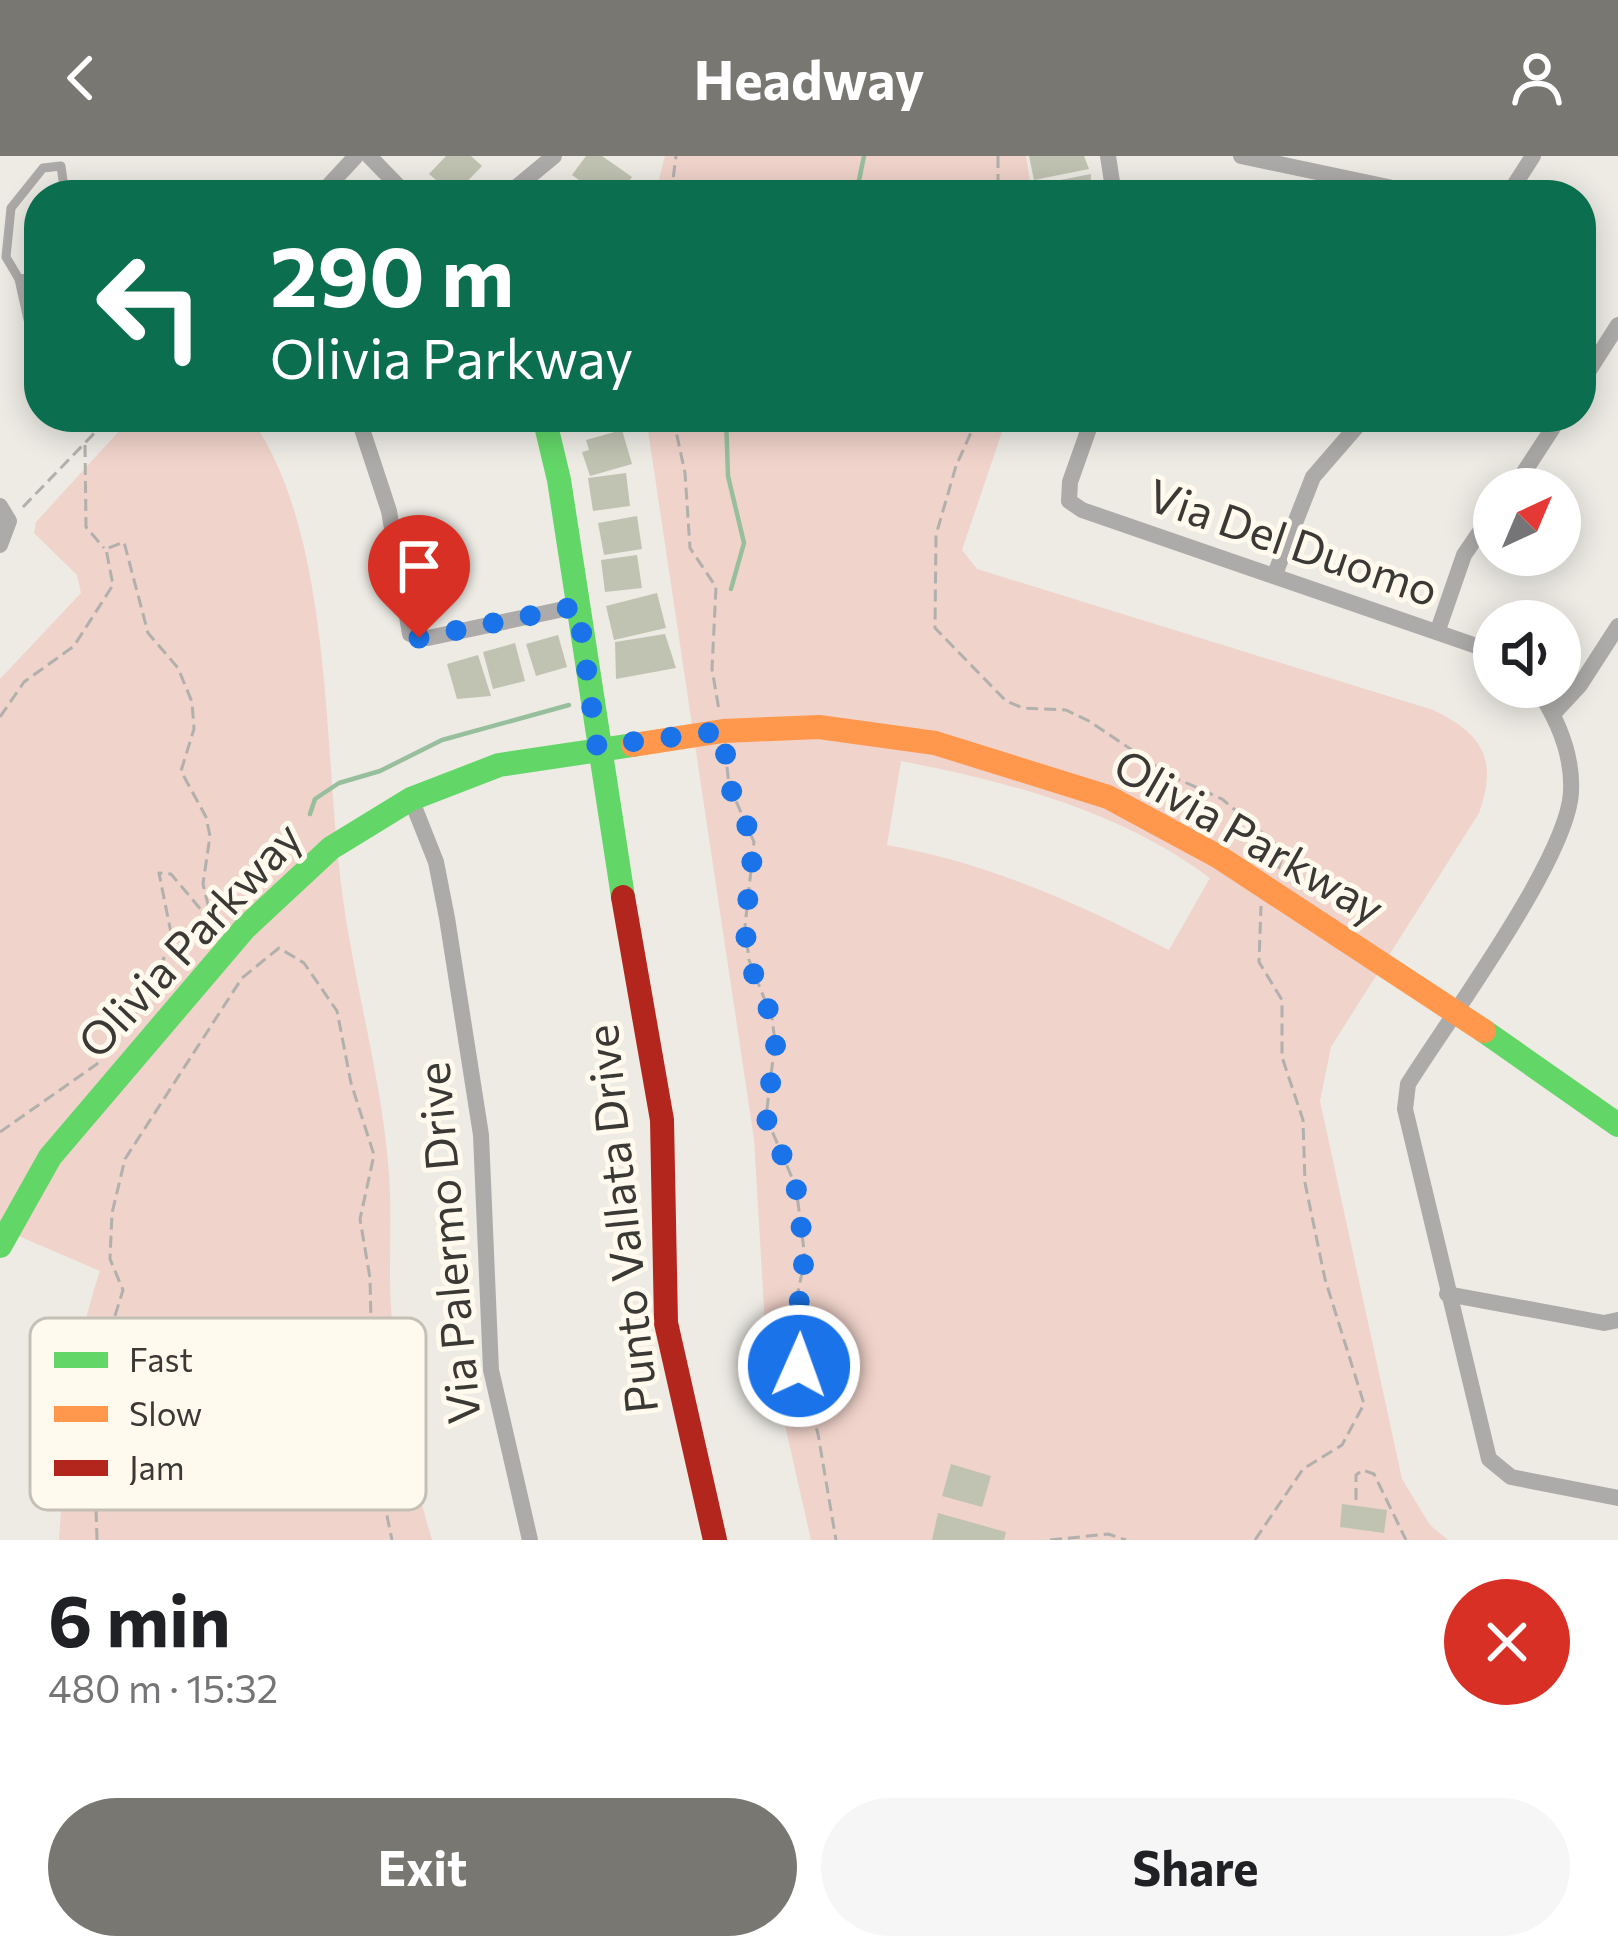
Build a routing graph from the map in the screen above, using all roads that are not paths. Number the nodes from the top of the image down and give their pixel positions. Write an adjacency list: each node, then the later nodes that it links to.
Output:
1 (356, 156): 7 (street)
2 (369, 156): 8 (street)
3 (554, 156): 9 (street)
4 (1241, 156): 10 (street)
5 (33, 180): 6 (lane)
6 (63, 180)
7 (334, 180)
8 (392, 180)
9 (524, 180)
10 (1355, 180)
11 (24, 192): 13 (lane)
12 (24, 278): 13 (lane)
13 (19, 279): 14 (lane)
14 (24, 302)
15 (1618, 325): 16 (street)
16 (1596, 359)
17 (363, 432): 27 (street)
18 (547, 432): 27 (street, Punto Vallata Drive)
19 (1088, 432): 26 (street, Via Del Duomo)
20 (1353, 432): 26 (street)
21 (1550, 432): 22 (street)
22 (1527, 468)
23 (4, 514): 25 (street)
24 (1473, 542): 29 (street)
25 (0, 545)
26 (1275, 574): 29 (street, Via Del Duomo)
27 (578, 606): 33 (street, Punto Vallata Drive)
28 (1618, 626): 32 (street)
29 (1438, 630): 30 (street, Via Del Duomo)
30 (1473, 644)
31 (1549, 708): 32 (street)
32 (1553, 714): 35 (street)
33 (597, 746): 34 (street, Olivia Parkway); 35 (street, Olivia Parkway); 42 (street, Punto Vallata Drive)
34 (411, 799): 37 (street, Olivia Parkway); 41 (street, Via Palermo Drive)
35 (1454, 1010): 36 (street, Olivia Parkway); 38 (street)
36 (1618, 1125)
37 (0, 1246)
38 (1447, 1294): 39 (street); 40 (street)
39 (1618, 1320)
40 (1618, 1498)
41 (530, 1540)
42 (715, 1540)

